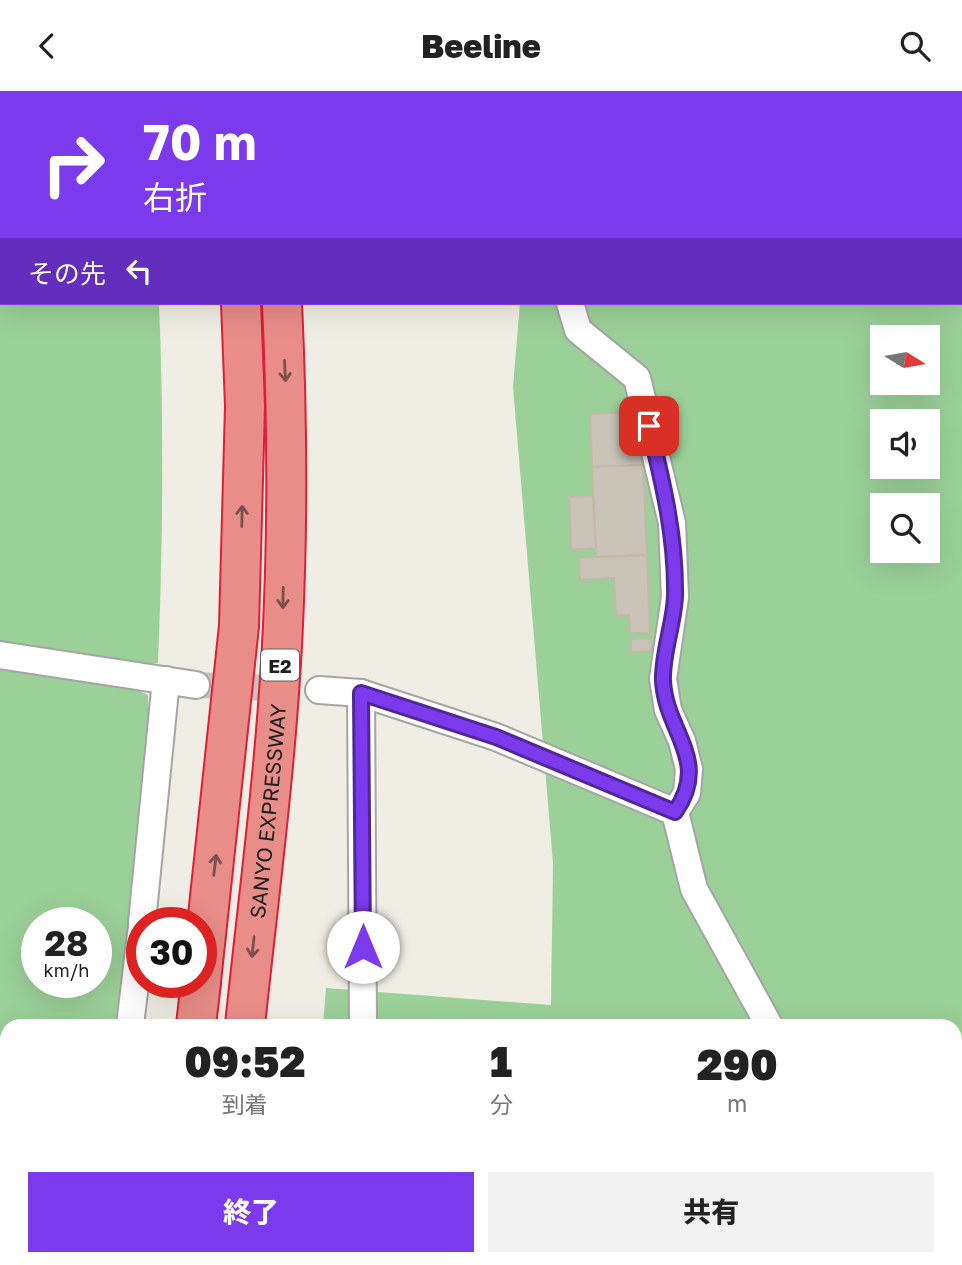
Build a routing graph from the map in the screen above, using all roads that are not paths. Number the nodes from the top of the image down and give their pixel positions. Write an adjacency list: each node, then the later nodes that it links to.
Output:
1 (241, 305): 11 (highway, SANYO EXPRESSWAY / E2, one-way to 1)
2 (282, 305): 16 (highway, SANYO EXPRESSWAY / E2, one-way to 16)
3 (571, 305): 9 (street)
4 (0, 655): 5 (street)
5 (166, 680): 6 (street); 10 (street)
6 (196, 685)
7 (320, 690): 8 (street)
8 (361, 693): 9 (street); 17 (street)
9 (675, 812): 18 (street)
10 (144, 907)
11 (209, 907)
12 (133, 998): 14 (street)
13 (199, 998): 15 (highway, SANYO EXPRESSWAY / E2)
14 (131, 1019)
15 (197, 1019)
16 (245, 1019)
17 (363, 1019)
18 (766, 1019)

